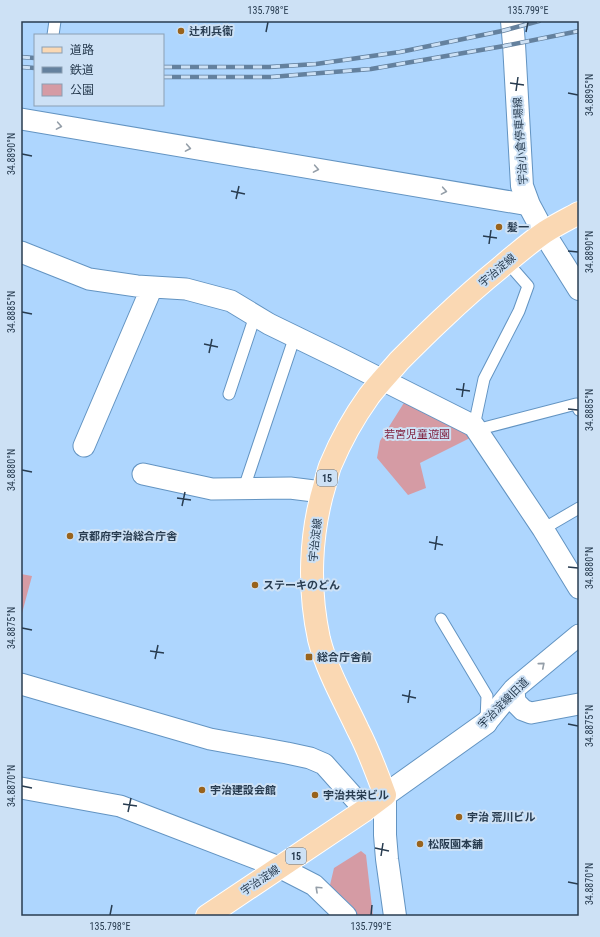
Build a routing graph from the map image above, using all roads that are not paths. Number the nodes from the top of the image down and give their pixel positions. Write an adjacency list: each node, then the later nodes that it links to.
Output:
1 (55, 21): 3 (lane)
2 (512, 21): 5 (street, 宇治小倉停車場線)
3 (53, 34)
4 (21, 120): 5 (street, one-way to 5)
5 (529, 205): 7 (street, 宇治小倉停車場線)
6 (579, 213): 7 (main road, 宇治淀線 / 15)
7 (544, 233): 9 (main road, 宇治淀線 / 15); 11 (street, 宇治小倉停車場線)
8 (21, 252): 10 (street)
9 (507, 262): 14 (main road, 宇治淀線 / 15); 17 (lane)
10 (152, 287): 12 (street); 18 (street)
11 (579, 289)
12 (256, 316): 13 (street); 15 (lane)
13 (295, 336): 14 (street); 20 (lane)
14 (382, 380): 17 (street); 21 (main road, 宇治淀線 / 15)
15 (229, 394)
16 (579, 410): 17 (lane)
17 (475, 428): 23 (street)
18 (84, 446)
19 (143, 474): 20 (street)
20 (244, 488): 21 (street)
21 (322, 492): 33 (main road, 宇治淀線 / 15)
22 (579, 508): 23 (lane)
23 (543, 529): 24 (street)
24 (579, 588)
25 (440, 619): 31 (lane)
26 (579, 635): 28 (street, 宇治淀線旧道, one-way to 26)
27 (21, 684): 34 (street)
28 (514, 689): 30 (street); 31 (street, 宇治淀線旧道)
29 (579, 704): 30 (street)
30 (531, 714): 31 (street)
31 (486, 723): 33 (street, 宇治淀線旧道)
32 (21, 788): 35 (street)
33 (385, 795): 34 (main road, 宇治淀線 / 15); 38 (street)
34 (365, 810): 35 (main road, 宇治淀線 / 15)
35 (279, 867): 36 (main road, 宇治淀線 / 15); 37 (street, one-way to 35)
36 (207, 916)
37 (346, 916)
38 (395, 916)

